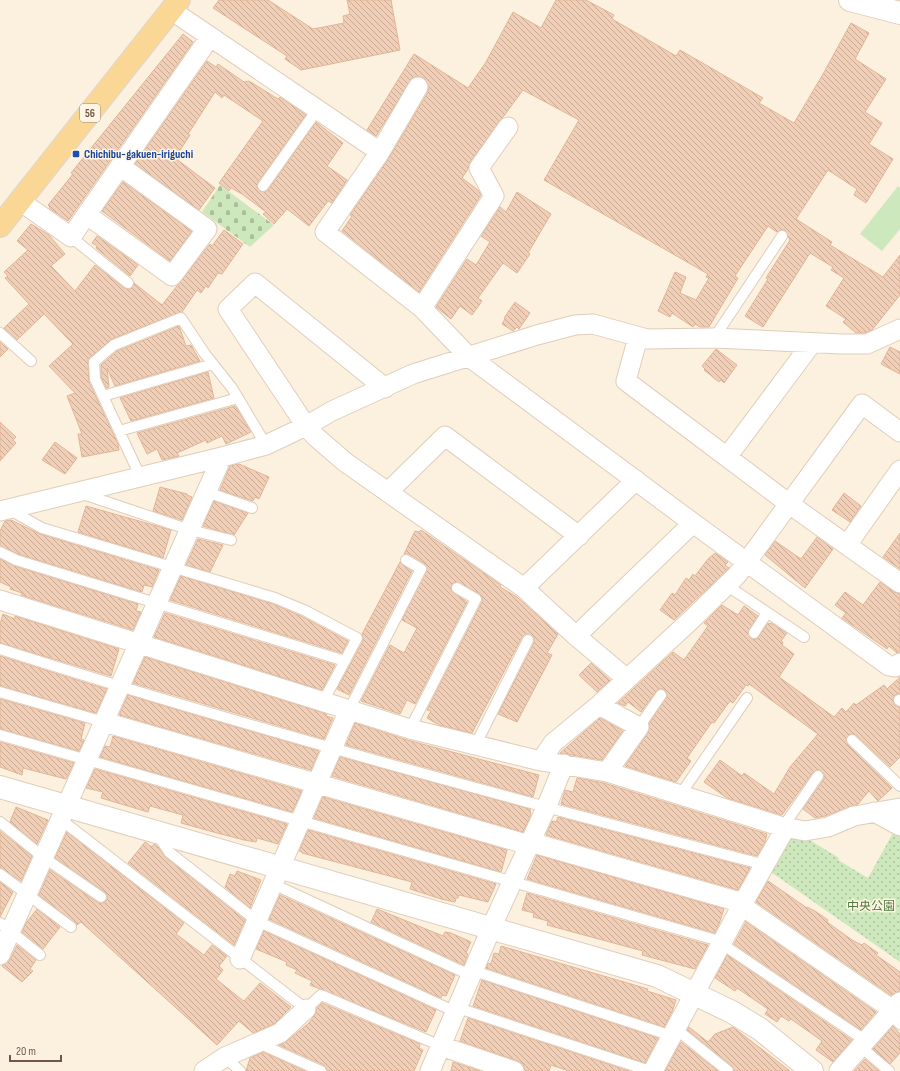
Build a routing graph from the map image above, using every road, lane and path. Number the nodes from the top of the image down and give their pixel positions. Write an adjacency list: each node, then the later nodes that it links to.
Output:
1 (850, 0): 2 (street)
2 (874, 3): 4 (street)
3 (175, 5): 5 (street); 12 (main road, 56)
4 (900, 13)
5 (210, 37): 7 (street); 10 (street)
6 (418, 87): 9 (street)
7 (317, 110): 9 (street); 11 (lane)
8 (508, 127): 18 (street)
9 (380, 152): 18 (street)
10 (120, 166): 13 (street); 13 (street)
11 (264, 186)
12 (20, 201): 14 (main road, 56); 16 (street)
13 (87, 215): 16 (street)
14 (0, 226)
15 (782, 236): 22 (lane)
16 (72, 237): 17 (lane)
17 (128, 284)
18 (422, 308): 24 (street)
19 (898, 331): 23 (street)
20 (0, 333): 25 (lane)
21 (638, 337): 22 (street); 24 (street); 35 (street)
22 (714, 338): 23 (street)
23 (812, 343): 35 (street)
24 (468, 356): 27 (street); 38 (street)
25 (31, 361)
26 (213, 364): 28 (lane); 28 (lane); 29 (lane)
27 (385, 388): 30 (street); 30 (street)
28 (103, 396): 31 (lane)
29 (238, 398): 31 (lane); 33 (lane)
30 (306, 426): 33 (street); 41 (street)
31 (119, 431): 37 (lane)
32 (900, 432): 42 (street)
33 (266, 445): 34 (street)
34 (222, 457): 37 (street); 40 (street)
35 (727, 457): 42 (street)
36 (900, 470): 49 (street)
37 (140, 476): 39 (street)
38 (636, 480): 45 (street); 47 (street)
39 (78, 491): 44 (street); 46 (lane)
40 (207, 492): 43 (lane); 46 (street)
41 (388, 492): 47 (street); 57 (street)
42 (788, 503): 49 (street); 52 (street)
43 (252, 508)
44 (4, 510): 53 (lane)
45 (693, 523): 52 (street); 62 (street)
46 (190, 530): 48 (lane); 53 (street)
47 (579, 536): 57 (street)
48 (231, 540)
49 (846, 545): 54 (street)
50 (0, 552): 59 (lane)
51 (406, 560): 76 (lane)
52 (745, 562): 55 (street); 68 (street)
53 (174, 566): 59 (street); 67 (lane)
54 (900, 583)
55 (726, 585): 60 (lane); 69 (street)
56 (457, 588): 79 (lane)
57 (524, 588): 62 (street)
58 (0, 600): 65 (street)
59 (156, 604): 65 (street); 67 (lane)
60 (767, 613): 61 (lane); 63 (lane)
61 (754, 633)
62 (576, 636): 69 (street)
63 (804, 637)
64 (528, 640): 82 (lane)
65 (138, 644): 70 (street); 74 (street)
66 (0, 649): 70 (lane)
67 (345, 661): 74 (lane)
68 (900, 663)
69 (627, 679): 75 (street)
70 (119, 687): 77 (street); 83 (lane)
71 (0, 692): 77 (lane)
72 (661, 695): 78 (lane)
73 (747, 698): 92 (lane)
74 (323, 702): 76 (street)
75 (599, 705): 78 (street); 85 (street)
76 (349, 710): 79 (street); 83 (street)
77 (104, 722): 84 (street); 89 (street)
78 (639, 727): 87 (street)
79 (410, 729): 82 (street)
80 (0, 735): 84 (lane)
81 (852, 740): 90 (lane)
82 (475, 746): 85 (street)
83 (333, 747): 89 (street); 93 (lane)
84 (87, 760): 95 (street); 97 (lane)
85 (541, 761): 86 (street)
86 (564, 764): 87 (street); 93 (street)
87 (607, 772): 92 (street)
88 (818, 776): 100 (lane)
89 (316, 785): 97 (street); 102 (street)
90 (900, 786)
91 (0, 788): 95 (street)
92 (680, 795): 100 (street)
93 (546, 808): 102 (street); 104 (lane)
94 (900, 808): 96 (street)
95 (63, 812): 101 (street); 103 (street); 118 (lane)
96 (874, 812): 99 (street); 100 (street)
97 (301, 820): 106 (street); 107 (lane)
98 (0, 822): 103 (lane)
99 (900, 826)
100 (784, 827): 104 (street)
101 (156, 832): 106 (street); 111 (lane)
102 (530, 843): 107 (street); 110 (street)
103 (43, 857): 108 (street); 109 (lane)
104 (764, 865): 110 (street)
105 (0, 874): 108 (lane)
106 (277, 876): 111 (street); 114 (street); 119 (lane)
107 (512, 881): 114 (street); 115 (lane)
108 (26, 894): 112 (street); 113 (lane)
109 (101, 897)
110 (742, 904): 115 (street); 123 (street)
111 (257, 921): 118 (street); 122 (lane)
112 (5, 927): 116 (street); 117 (lane)
113 (71, 928)
114 (492, 928): 119 (street); 120 (street)
115 (723, 943): 120 (street); 126 (lane)
116 (0, 955)
117 (40, 955)
118 (240, 959): 121 (lane)
119 (473, 974): 122 (street); 124 (lane)
120 (696, 993): 124 (street); 136 (street)
121 (306, 1009): 125 (street); 127 (lane)
122 (457, 1010): 127 (street); 129 (lane)
123 (895, 1013): 126 (street)
124 (674, 1032): 129 (street); 135 (lane)
125 (256, 1043): 128 (street); 132 (lane)
126 (863, 1044): 137 (street); 138 (lane)
127 (441, 1046): 133 (street); 134 (street)
128 (225, 1057): 130 (street); 131 (lane)
129 (654, 1070)
130 (204, 1071)
131 (240, 1071)
132 (321, 1071)
133 (430, 1071)
134 (514, 1071)
135 (728, 1071)
136 (812, 1071)
137 (839, 1071)
138 (889, 1071)

